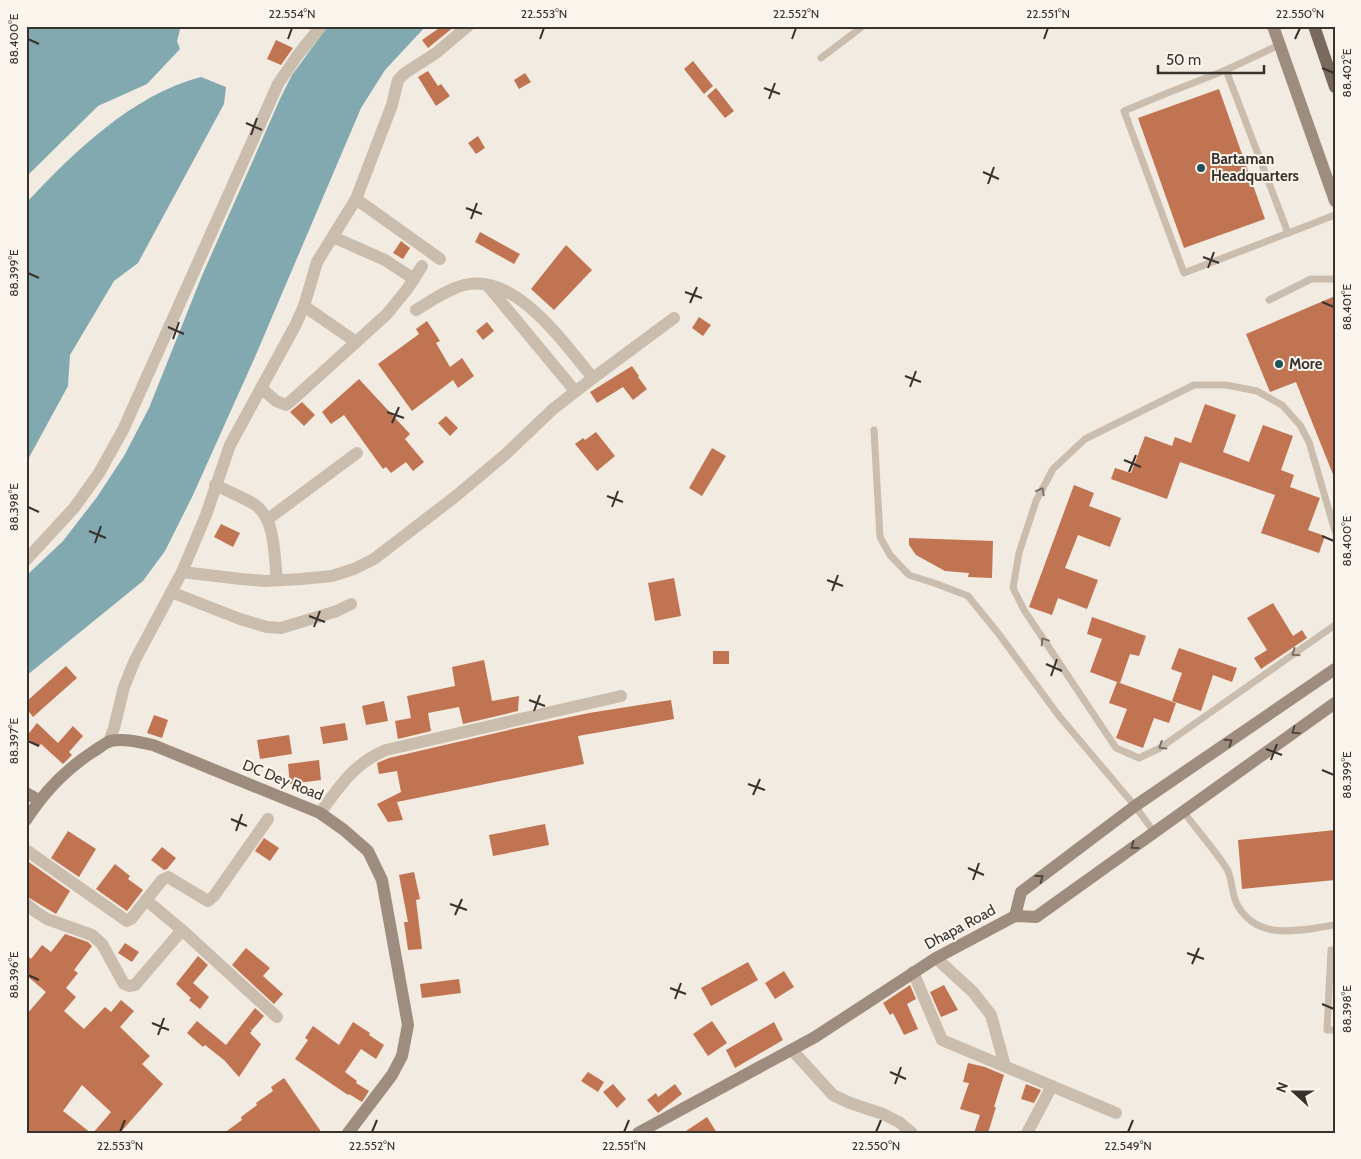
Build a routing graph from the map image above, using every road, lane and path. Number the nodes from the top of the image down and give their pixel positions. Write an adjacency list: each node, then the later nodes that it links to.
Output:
1 (321, 26): 33 (street)
2 (468, 26): 10 (street)
3 (863, 26): 7 (lane)
4 (1273, 26): 6 (street)
5 (1314, 26): 9 (main road)
6 (1279, 45): 8 (lane); 11 (street)
7 (821, 58)
8 (1226, 70): 13 (lane); 13 (lane)
9 (1335, 87)
10 (356, 199): 14 (street); 15 (street)
11 (1335, 201)
12 (1335, 215): 13 (lane)
13 (1288, 233)
14 (333, 237): 17 (street); 21 (street)
15 (440, 259)
16 (422, 266): 17 (street)
17 (414, 279): 24 (street)
18 (1335, 279): 20 (lane)
19 (488, 286): 22 (street); 25 (street); 27 (street)
20 (1269, 300)
21 (304, 306): 24 (street); 26 (street)
22 (416, 310)
23 (674, 318): 25 (street)
24 (356, 342): 26 (street)
25 (593, 378): 27 (street)
26 (261, 388): 30 (street)
27 (575, 391): 35 (street)
28 (874, 430): 45 (lane)
29 (356, 453): 31 (street)
30 (216, 485): 31 (street); 34 (street)
31 (268, 519): 35 (street)
32 (1335, 531): 38 (lane, one-way to 32)
33 (26, 560)
34 (182, 572): 35 (street); 36 (street)
35 (277, 580)
36 (171, 592): 37 (street); 42 (street)
37 (351, 604)
38 (1335, 625)
39 (1335, 669): 45 (street, one-way to 39)
40 (621, 696): 47 (street)
41 (1335, 703): 46 (street, Dhapa Road, one-way to 46)
42 (109, 742): 44 (street, DC Dey Road); 47 (street, DC Dey Road)
43 (26, 793): 44 (street)
44 (39, 800): 49 (street, DC Dey Road)
45 (1135, 806): 50 (lane); 54 (street, one-way to 45)
46 (1183, 811): 50 (street, Dhapa Road); 55 (lane)
47 (320, 812): 67 (street, DC Dey Road)
48 (268, 818): 52 (street)
49 (26, 820)
50 (1154, 832): 54 (street, Dhapa Road, one-way to 54)
51 (26, 850): 52 (street)
52 (146, 900): 56 (street)
53 (26, 904): 56 (street)
54 (1015, 916): 58 (street, Dhapa Road)
55 (1335, 925)
56 (182, 930): 60 (street)
57 (1335, 950): 61 (lane)
58 (936, 958): 59 (street, Dhapa Road); 63 (street)
59 (913, 972): 62 (street, Dhapa Road); 63 (street)
60 (277, 1017)
61 (1335, 1030)
62 (792, 1050): 66 (street, Dhapa Road); 69 (street)
63 (1005, 1066): 64 (street)
64 (1052, 1086): 65 (street); 70 (street)
65 (1116, 1113)
66 (652, 1130): 68 (street, Dhapa Road)
67 (348, 1133)
68 (638, 1133)
69 (912, 1133)
70 (1027, 1133)

